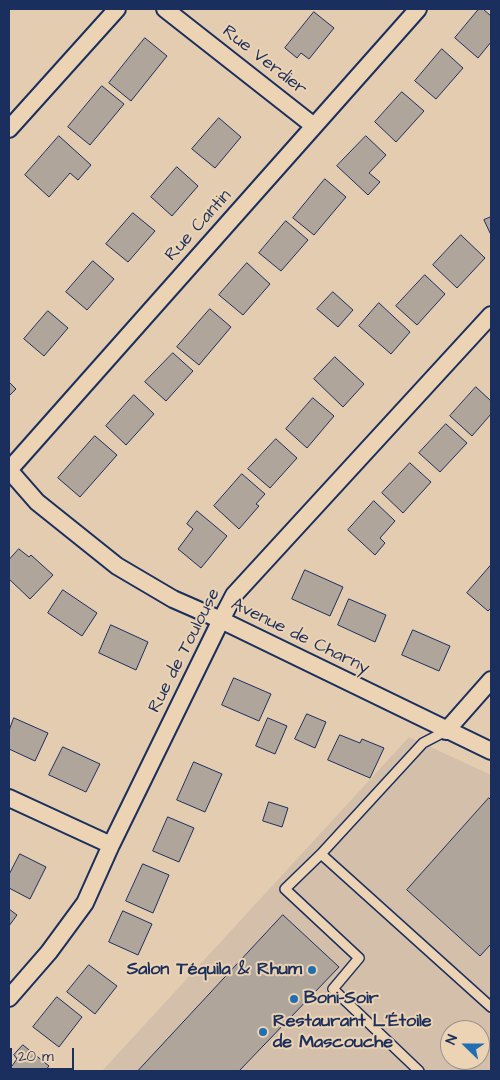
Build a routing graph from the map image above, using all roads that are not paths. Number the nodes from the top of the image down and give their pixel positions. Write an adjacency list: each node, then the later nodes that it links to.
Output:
1 (117, 9): 5 (street)
2 (165, 9): 4 (street, Rue Verdier)
3 (418, 9): 4 (street, Rue Cantin)
4 (314, 126): 7 (street, Rue Cantin)
5 (9, 129)
6 (491, 315): 8 (street, Rue de Toulouse)
7 (9, 470): 8 (street, Avenue de Charny)
8 (220, 620): 10 (street, Avenue de Charny); 13 (street, Rue de Toulouse)
9 (491, 680): 10 (street)
10 (446, 731): 11 (street, Avenue de Charny); 14 (lane)
11 (491, 751)
12 (9, 798): 13 (street)
13 (111, 846): 15 (street, Rue de Toulouse)
14 (321, 854): 16 (lane); 17 (lane)
15 (9, 998)
16 (491, 1007)
17 (419, 1071)

